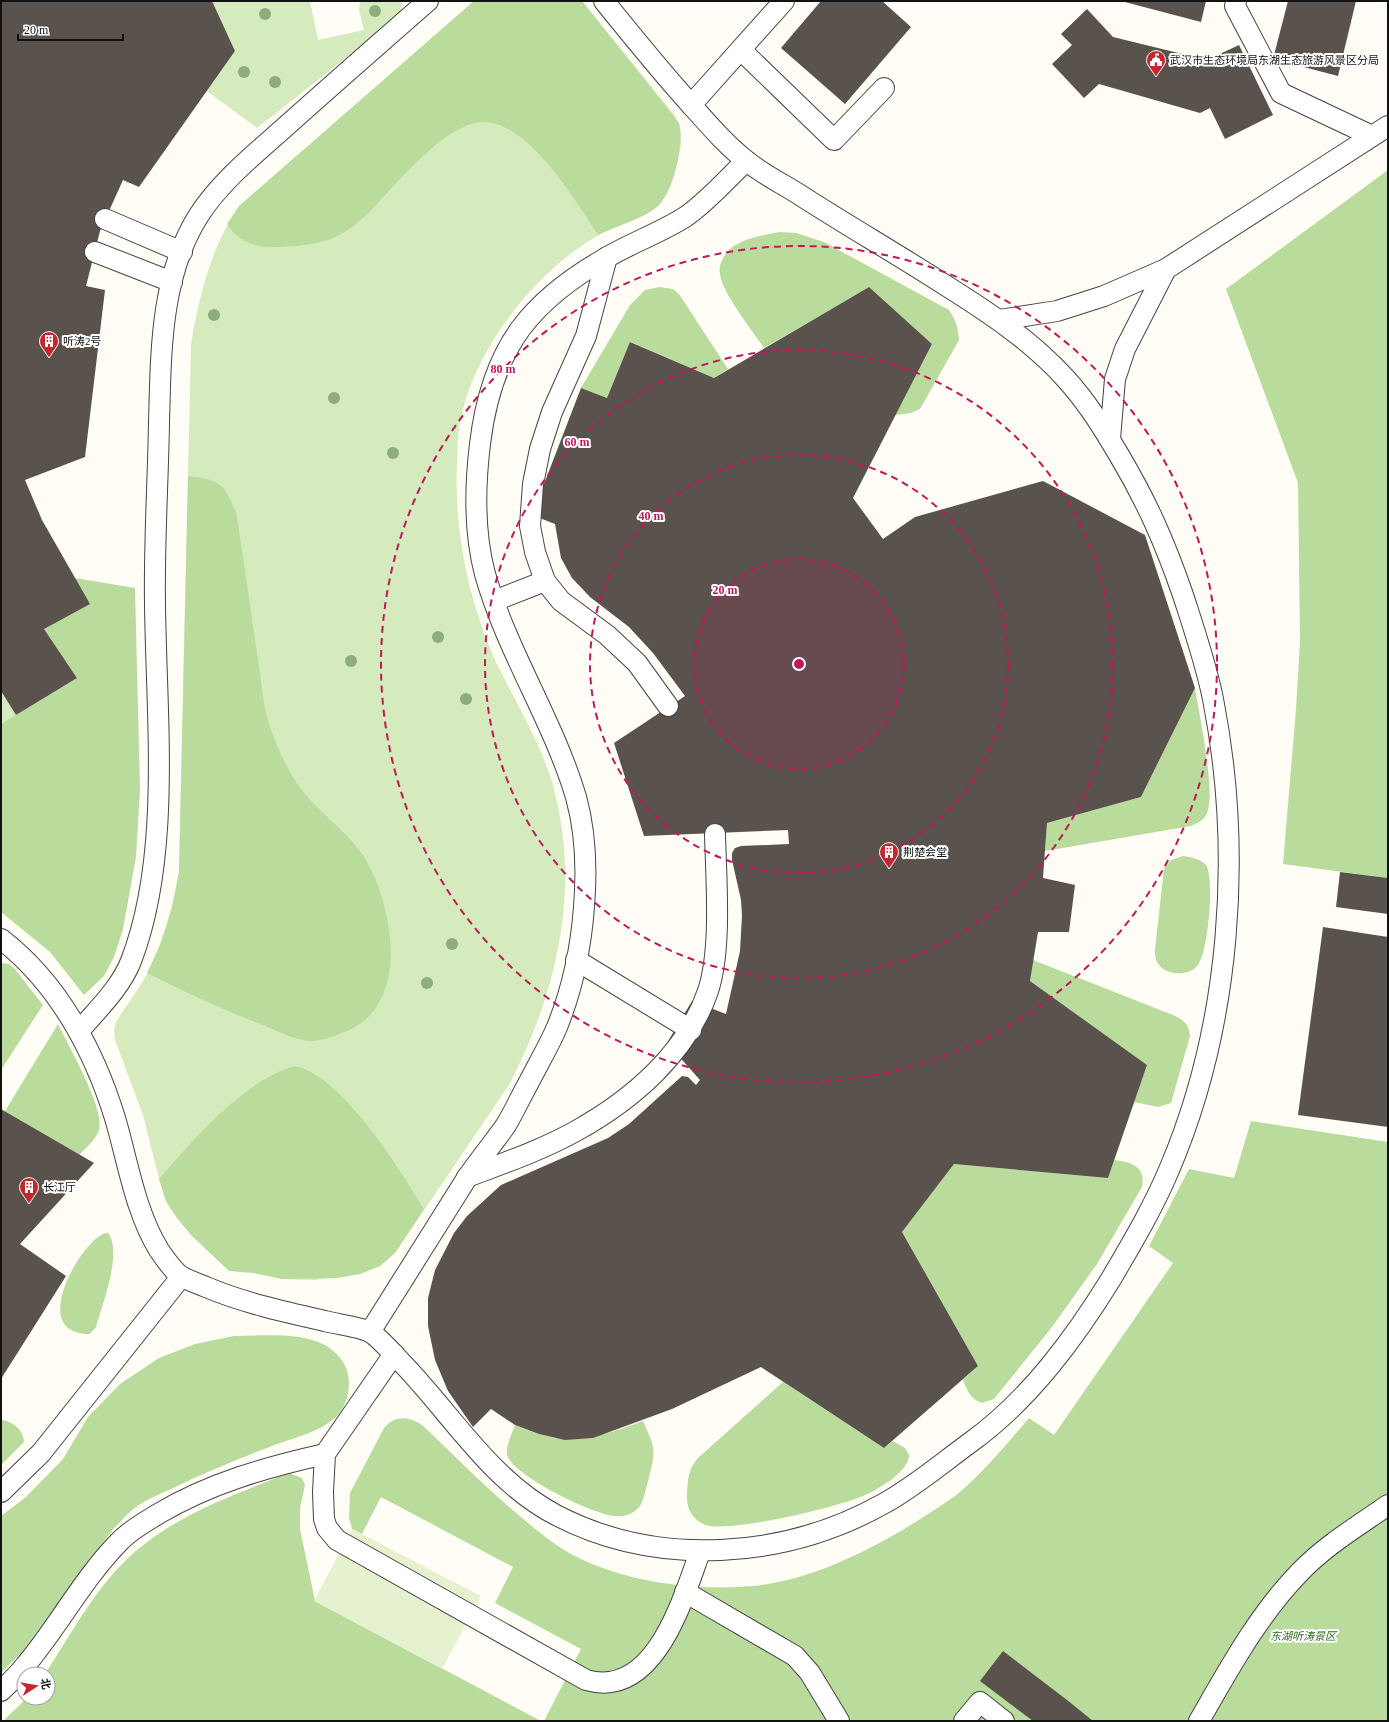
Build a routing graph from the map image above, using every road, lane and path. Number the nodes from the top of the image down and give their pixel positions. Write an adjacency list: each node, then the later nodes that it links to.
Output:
1 (428, 1): 12 (lane)
2 (604, 1): 7 (lane)
3 (784, 1): 5 (lane)
4 (1236, 1): 8 (lane)
5 (741, 50): 6 (lane); 7 (lane)
6 (884, 88)
7 (691, 105): 9 (lane)
8 (1380, 131): 14 (lane)
9 (746, 161): 13 (lane); 16 (lane)
10 (106, 219): 12 (lane)
11 (95, 252): 15 (lane)
12 (182, 252): 15 (lane)
13 (607, 257): 18 (lane); 19 (lane)
14 (1166, 269): 16 (lane); 17 (lane)
15 (172, 282): 24 (lane)
16 (999, 320): 17 (lane)
17 (1110, 439): 33 (lane)
18 (545, 581): 19 (lane); 20 (lane)
19 (494, 601): 23 (lane)
20 (668, 706)
21 (715, 834): 25 (lane)
22 (1, 939): 24 (lane)
23 (576, 960): 25 (lane); 26 (lane)
24 (80, 1030): 27 (lane)
25 (691, 1030): 26 (lane)
26 (467, 1178): 28 (lane)
27 (180, 1277): 28 (lane); 31 (lane)
28 (370, 1332): 29 (lane)
29 (394, 1354): 30 (lane); 33 (lane)
30 (325, 1454): 34 (lane); 35 (lane)
31 (1, 1492)
32 (1388, 1505): 39 (lane)
33 (700, 1552): 34 (lane)
34 (685, 1592): 36 (lane)
35 (1, 1691)
36 (839, 1721)
37 (964, 1721): 38 (lane)
38 (1004, 1721)
39 (1200, 1721)

